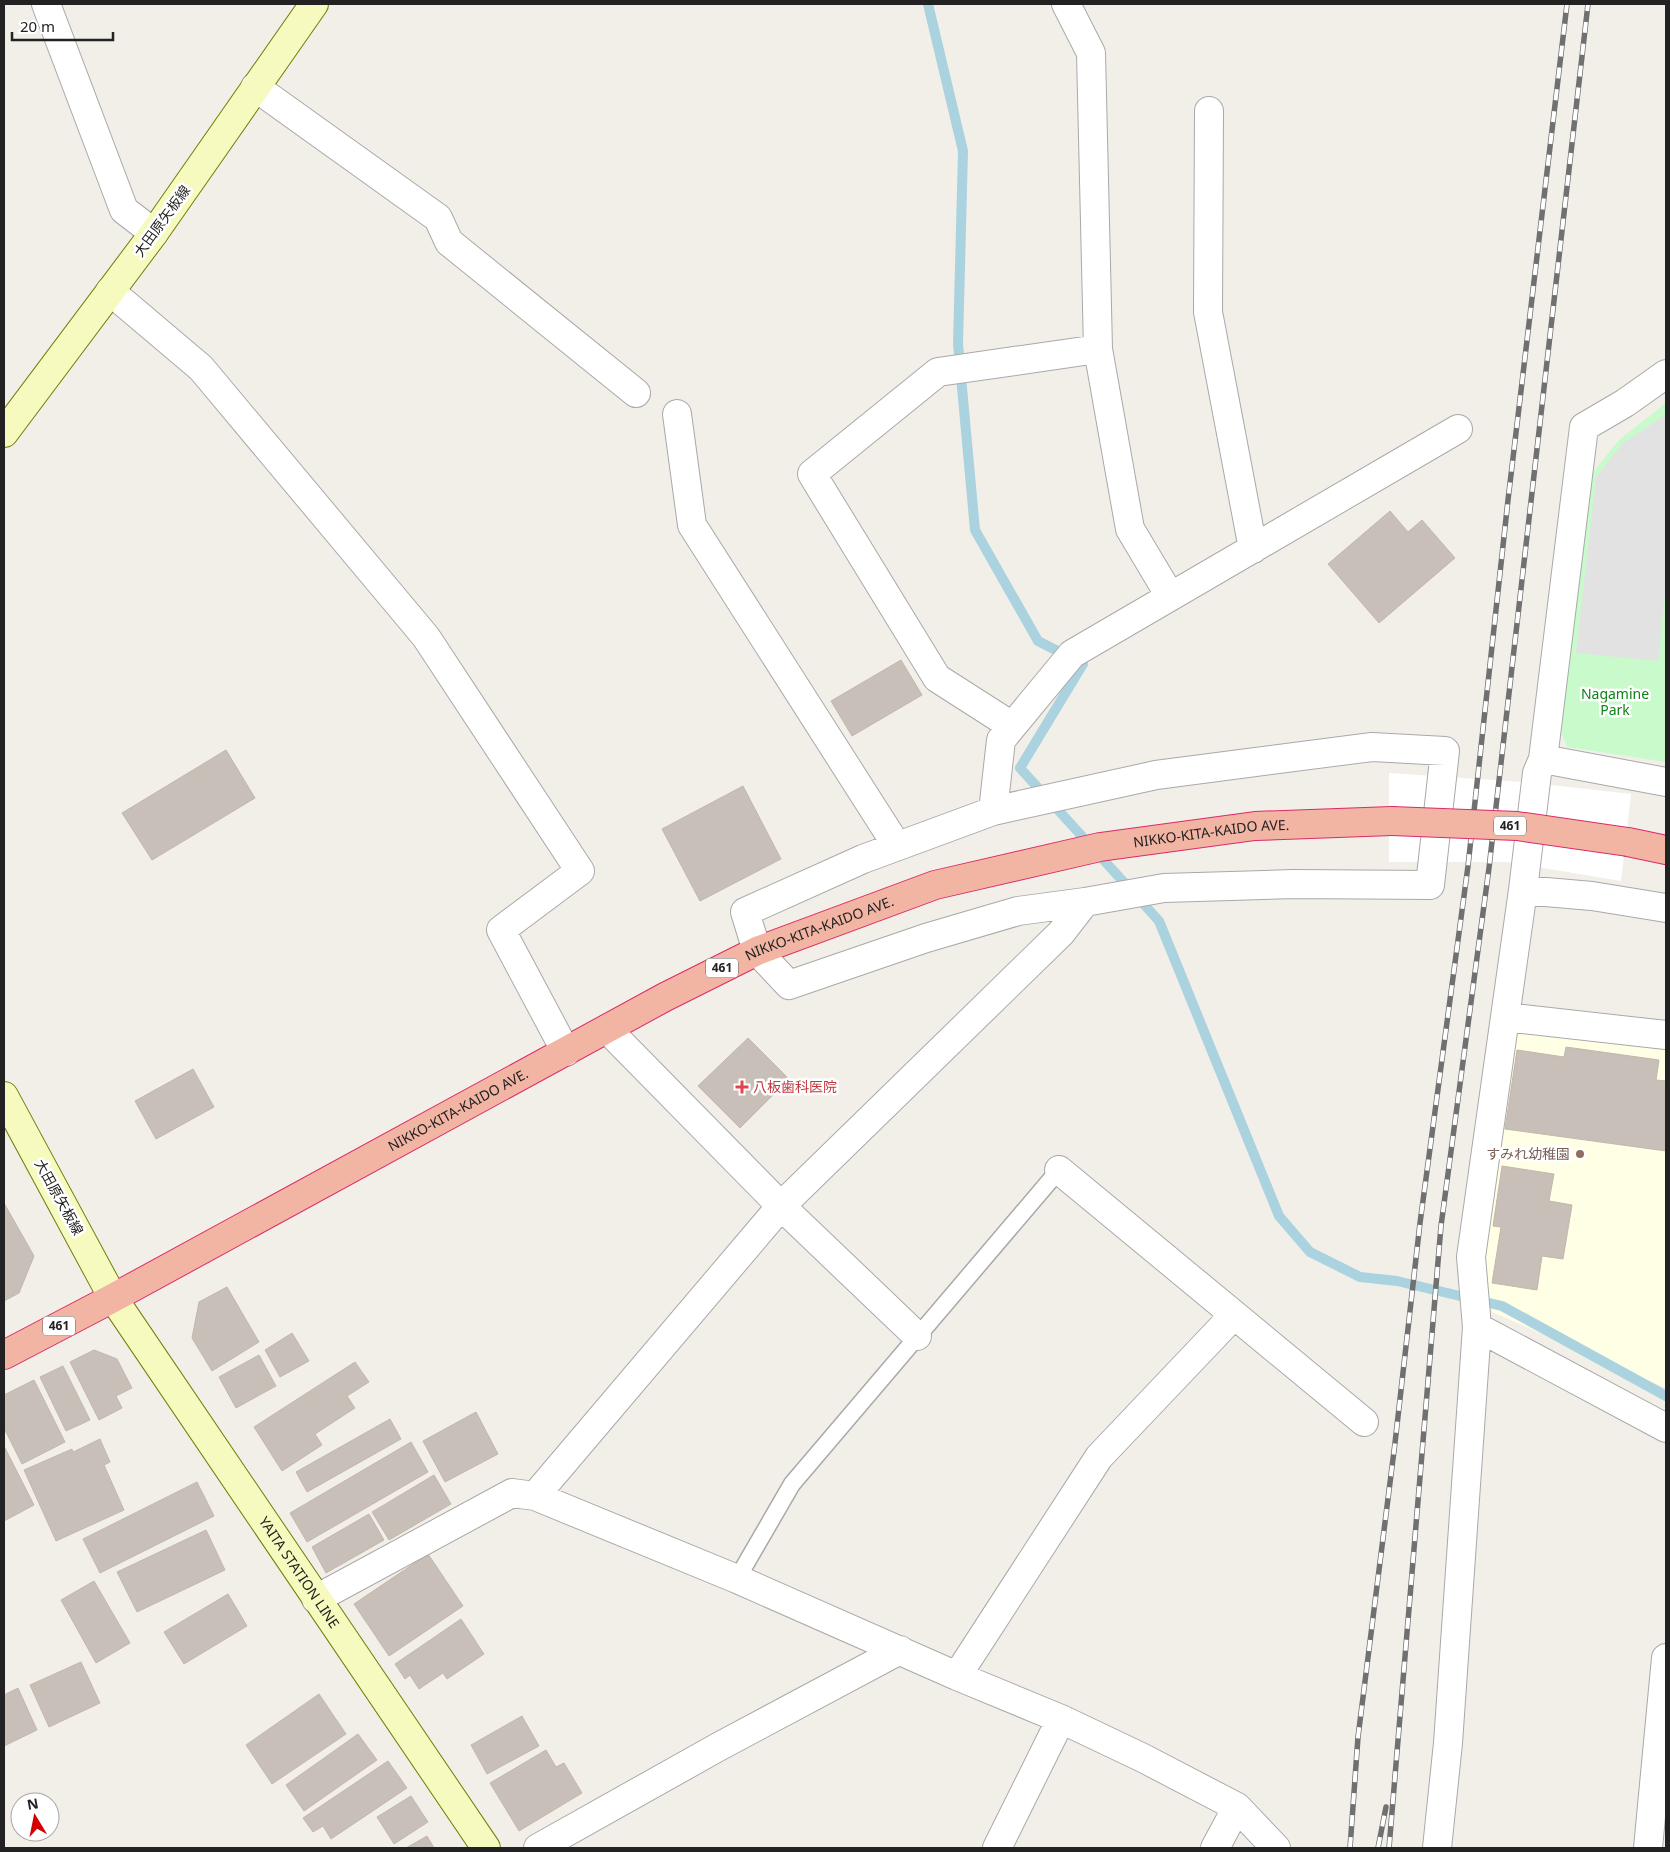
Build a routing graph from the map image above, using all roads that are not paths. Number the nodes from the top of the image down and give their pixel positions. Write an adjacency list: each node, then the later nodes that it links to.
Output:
1 (46, 4): 6 (street)
2 (314, 4): 4 (main road, 大田原矢板線)
3 (1066, 4): 8 (street)
4 (255, 87): 6 (main road, 大田原矢板線); 10 (street)
5 (1209, 111): 14 (street)
6 (154, 233): 7 (main road, 大田原矢板線)
7 (110, 291): 13 (main road, 大田原矢板線); 29 (street)
8 (1098, 349): 15 (street); 16 (street)
9 (1666, 374): 17 (street)
10 (636, 393)
11 (677, 414): 20 (street)
12 (1458, 429): 14 (street)
13 (4, 433)
14 (1253, 548): 15 (street)
15 (1170, 596): 16 (street)
16 (1012, 726): 19 (street)
17 (1543, 759): 18 (street); 22 (street)
18 (1666, 782)
19 (993, 811): 20 (street); 23 (street)
20 (898, 846): 25 (street)
21 (1666, 850): 25 (highway, NIKKO-KITA-KAIDO AVE. / 461, bridge)
22 (1523, 890): 24 (street); 26 (street)
23 (1085, 902): 25 (street); 32 (street)
24 (1666, 908)
25 (757, 951): 27 (highway, NIKKO-KITA-KAIDO AVE. / 461)
26 (1505, 1017): 28 (street); 35 (street)
27 (607, 1029): 29 (highway, NIKKO-KITA-KAIDO AVE. / 461); 32 (street)
28 (1666, 1035)
29 (566, 1052): 33 (highway, NIKKO-KITA-KAIDO AVE. / 461)
30 (4, 1096): 33 (main road, 大田原矢板線)
31 (1059, 1170): 34 (street); 36 (lane)
32 (781, 1206): 36 (street); 40 (street)
33 (113, 1298): 37 (highway, NIKKO-KITA-KAIDO AVE. / 461); 42 (main road, YAITA STATION LINE)
34 (1234, 1315): 38 (street); 45 (street)
35 (1477, 1327): 39 (street); 54 (street)
36 (917, 1336): 41 (lane)
37 (4, 1355)
38 (1364, 1422)
39 (1666, 1428)
40 (535, 1496): 41 (street); 42 (street)
41 (737, 1579): 43 (street)
42 (316, 1599): 49 (main road, YAITA STATION LINE)
43 (900, 1650): 45 (street); 50 (street)
44 (1666, 1658): 47 (street)
45 (957, 1676): 46 (street)
46 (1061, 1719): 48 (street); 51 (street)
47 (1662, 1752): 55 (street)
48 (1237, 1807): 52 (street); 53 (street)
49 (486, 1848)
50 (538, 1848)
51 (997, 1848)
52 (1215, 1848)
53 (1276, 1848)
54 (1436, 1848)
55 (1648, 1848)

